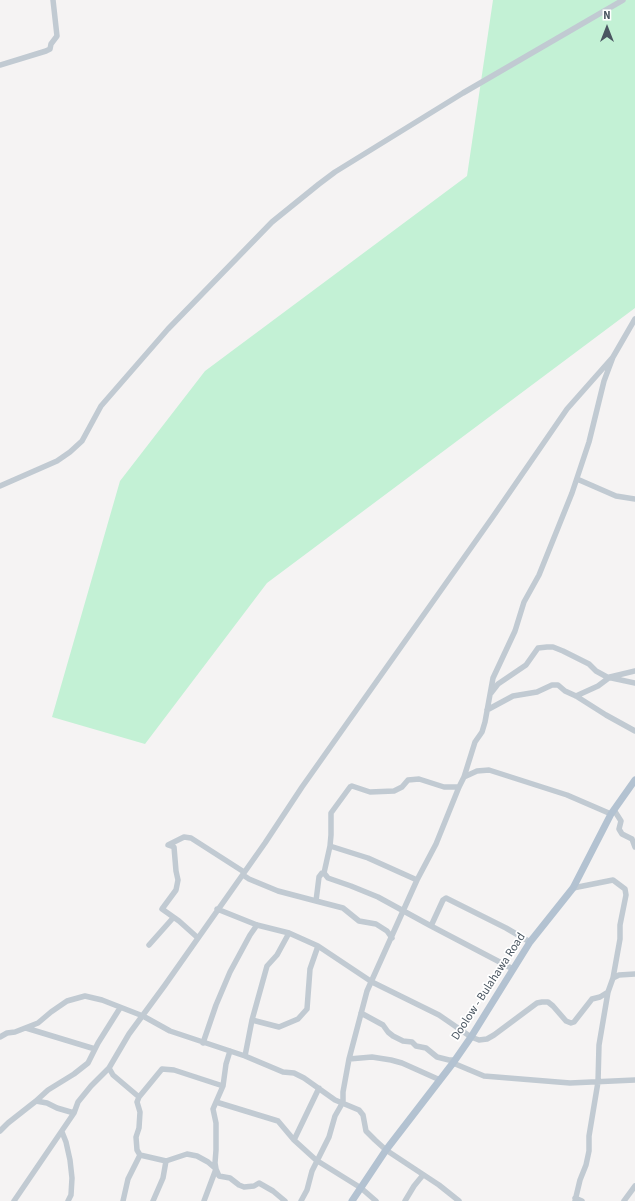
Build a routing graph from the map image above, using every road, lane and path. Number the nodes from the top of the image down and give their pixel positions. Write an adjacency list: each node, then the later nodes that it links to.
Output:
1 (53, 0): 3 (street)
2 (623, 0): 7 (street)
3 (0, 65)
4 (635, 318): 5 (street)
5 (613, 357): 6 (street); 23 (street)
6 (577, 479): 8 (street); 12 (street)
7 (0, 486)
8 (635, 499)
9 (635, 671): 10 (street)
10 (610, 677): 11 (street); 12 (street); 13 (street)
11 (635, 683)
12 (489, 695): 14 (street)
13 (576, 696): 14 (street); 15 (street)
14 (486, 710): 16 (street)
15 (635, 731)
16 (464, 777): 18 (street); 19 (street)
17 (635, 780): 19 (main road, Doolow - Bulahawa Road)
18 (458, 787): 20 (street); 24 (street)
19 (613, 812): 21 (street); 25 (main road, Doolow - Bulahawa Road)
20 (330, 846): 22 (street); 24 (street)
21 (635, 847)
22 (324, 873): 26 (street); 28 (street)
23 (244, 874): 26 (street); 27 (street); 29 (street)
24 (416, 880): 28 (street)
25 (573, 888): 35 (main road, Doolow - Bulahawa Road); 40 (street)
26 (316, 901): 34 (street)
27 (217, 910): 30 (street); 33 (street)
28 (404, 910): 31 (street); 34 (street)
29 (173, 918): 33 (street); 36 (street)
30 (257, 925): 32 (street); 50 (street)
31 (431, 926): 35 (street); 38 (street)
32 (288, 933): 37 (street); 46 (street)
33 (198, 938): 45 (street)
34 (392, 938): 41 (street)
35 (530, 942): 38 (main road, Doolow - Bulahawa Road)
36 (149, 945)
37 (318, 946): 41 (street); 46 (street)
38 (513, 969): 49 (main road, Doolow - Bulahawa Road)
39 (635, 974): 40 (street)
40 (613, 978): 42 (street)
41 (372, 982): 44 (street); 49 (street)
42 (608, 992): 49 (street); 59 (street)
43 (120, 1008): 45 (street); 47 (street); 51 (street)
44 (361, 1012): 54 (street); 55 (street)
45 (143, 1016): 50 (street); 56 (street)
46 (252, 1020): 53 (street)
47 (26, 1028): 48 (street); 51 (street)
48 (0, 1037)
49 (472, 1037): 55 (main road, Doolow - Bulahawa Road)
50 (203, 1042): 52 (street)
51 (95, 1049): 63 (street)
52 (230, 1051): 53 (street); 60 (street)
53 (245, 1056): 61 (street)
54 (349, 1059): 57 (street); 65 (street)
55 (454, 1061): 57 (main road, Doolow - Bulahawa Road); 59 (street)
56 (109, 1068): 62 (street); 66 (street)
57 (440, 1080): 70 (main road, Doolow - Bulahawa Road)
58 (635, 1080): 59 (street)
59 (598, 1082): 78 (street)
60 (223, 1086): 62 (street); 64 (street)
61 (319, 1088): 65 (street); 69 (street)
62 (139, 1097): 71 (street)
63 (36, 1101): 66 (street); 67 (street)
64 (216, 1102): 69 (street); 74 (street)
65 (343, 1102): 70 (street); 72 (street)
66 (74, 1113): 68 (street)
67 (0, 1131)
68 (62, 1132): 79 (street); 80 (street)
69 (294, 1140): 72 (street)
70 (386, 1150): 75 (street); 77 (main road, Doolow - Bulahawa Road)
71 (140, 1155): 73 (street); 81 (street)
72 (316, 1160): 77 (street); 85 (street)
73 (166, 1161): 74 (street); 82 (street)
74 (216, 1169): 83 (street); 84 (street)
75 (423, 1175): 88 (street); 89 (street)
76 (635, 1186): 91 (street)
77 (361, 1188): 86 (main road, Doolow - Bulahawa Road); 87 (street)
78 (575, 1200): 90 (street)
79 (14, 1201)
80 (68, 1201)
81 (122, 1201)
82 (153, 1201)
83 (205, 1201)
84 (285, 1201)
85 (301, 1201)
86 (352, 1201)
87 (376, 1201)
88 (404, 1201)
89 (459, 1201)
90 (582, 1201)
91 (624, 1201)

